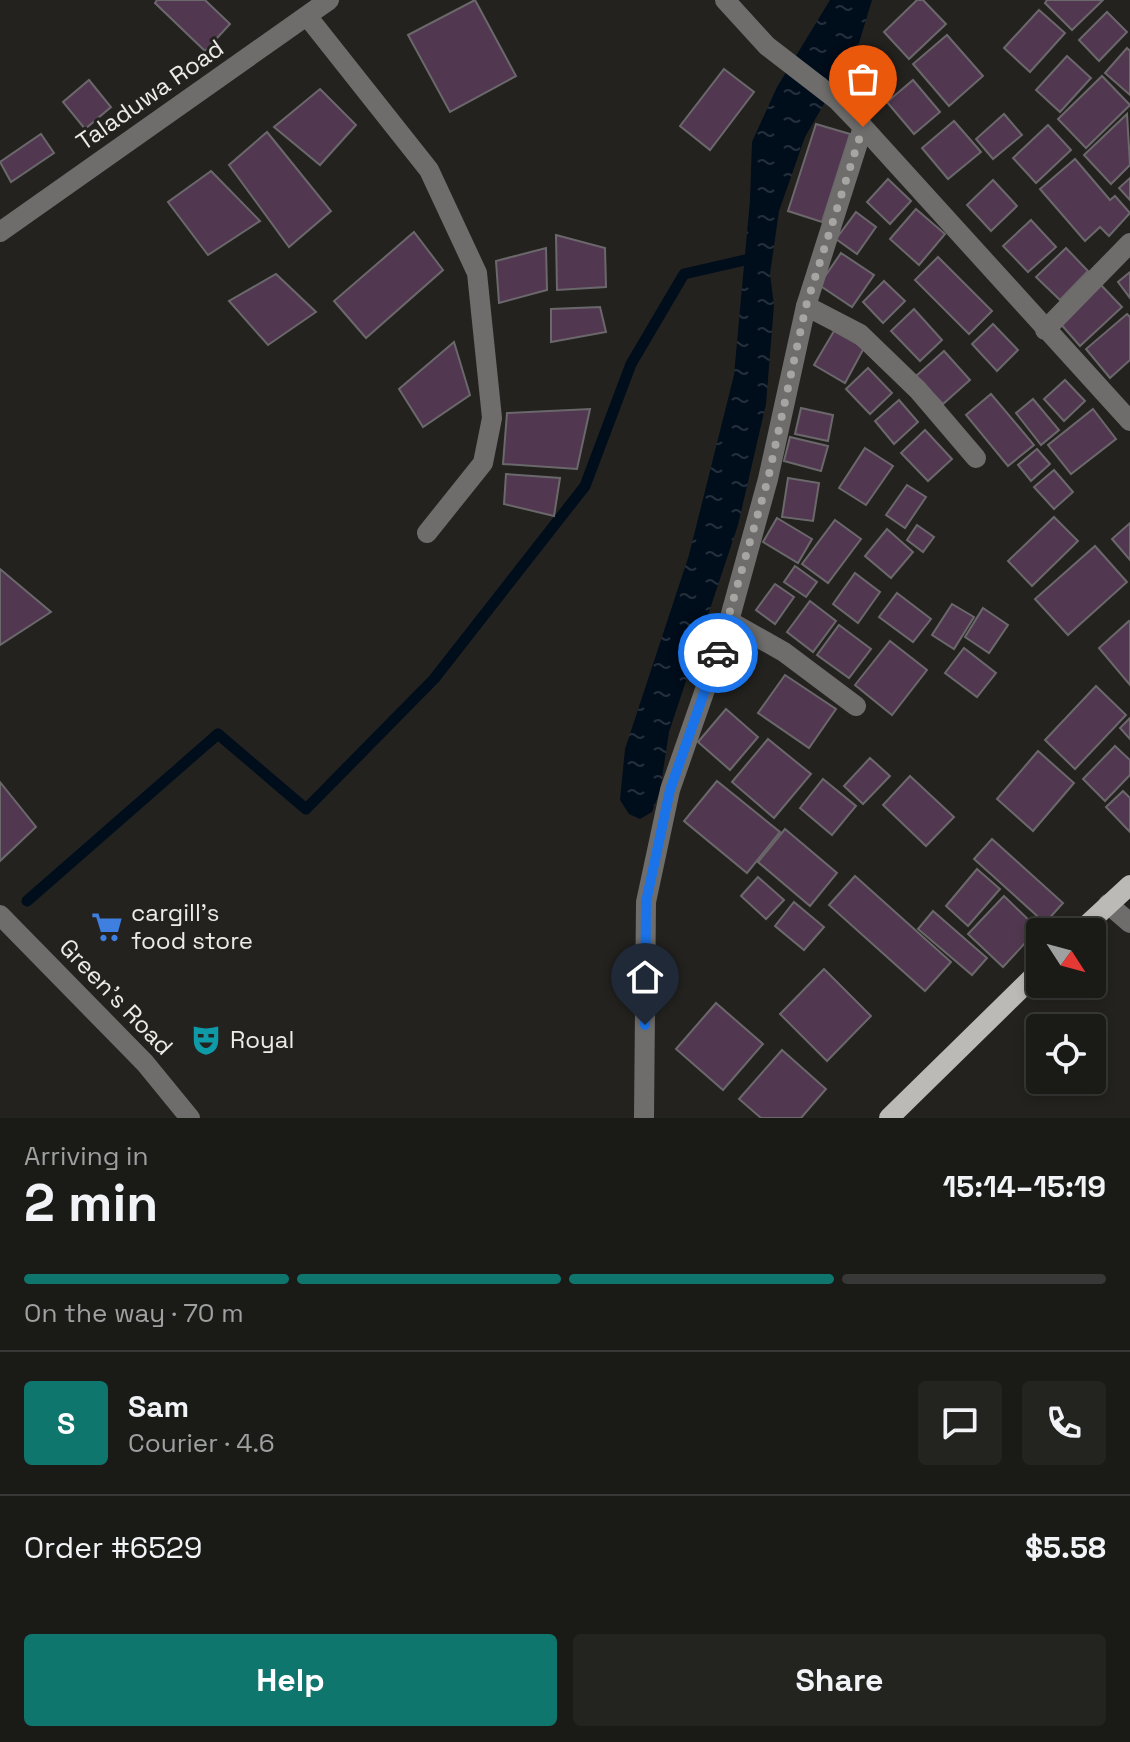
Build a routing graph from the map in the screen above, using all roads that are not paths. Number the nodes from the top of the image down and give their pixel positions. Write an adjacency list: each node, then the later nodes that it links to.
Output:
1 (329, 0): 3 (street, Taladuwa Road)
2 (725, 0): 4 (street)
3 (307, 16): 5 (street, Taladuwa Road); 11 (street)
4 (863, 127): 7 (street); 8 (street)
5 (0, 232)
6 (1130, 243): 8 (street)
7 (806, 306): 10 (street); 12 (street)
8 (1045, 330): 9 (street)
9 (1130, 421)
10 (976, 458)
11 (427, 533)
12 (729, 621): 13 (street); 21 (street)
13 (856, 706)
14 (1130, 885): 15 (main road)
15 (1108, 904): 17 (main road); 18 (street)
16 (0, 915): 20 (street, Green's Road)
17 (1094, 918)
18 (1130, 923)
19 (1026, 984): 22 (main road)
20 (190, 1118)
21 (644, 1118)
22 (889, 1118)

